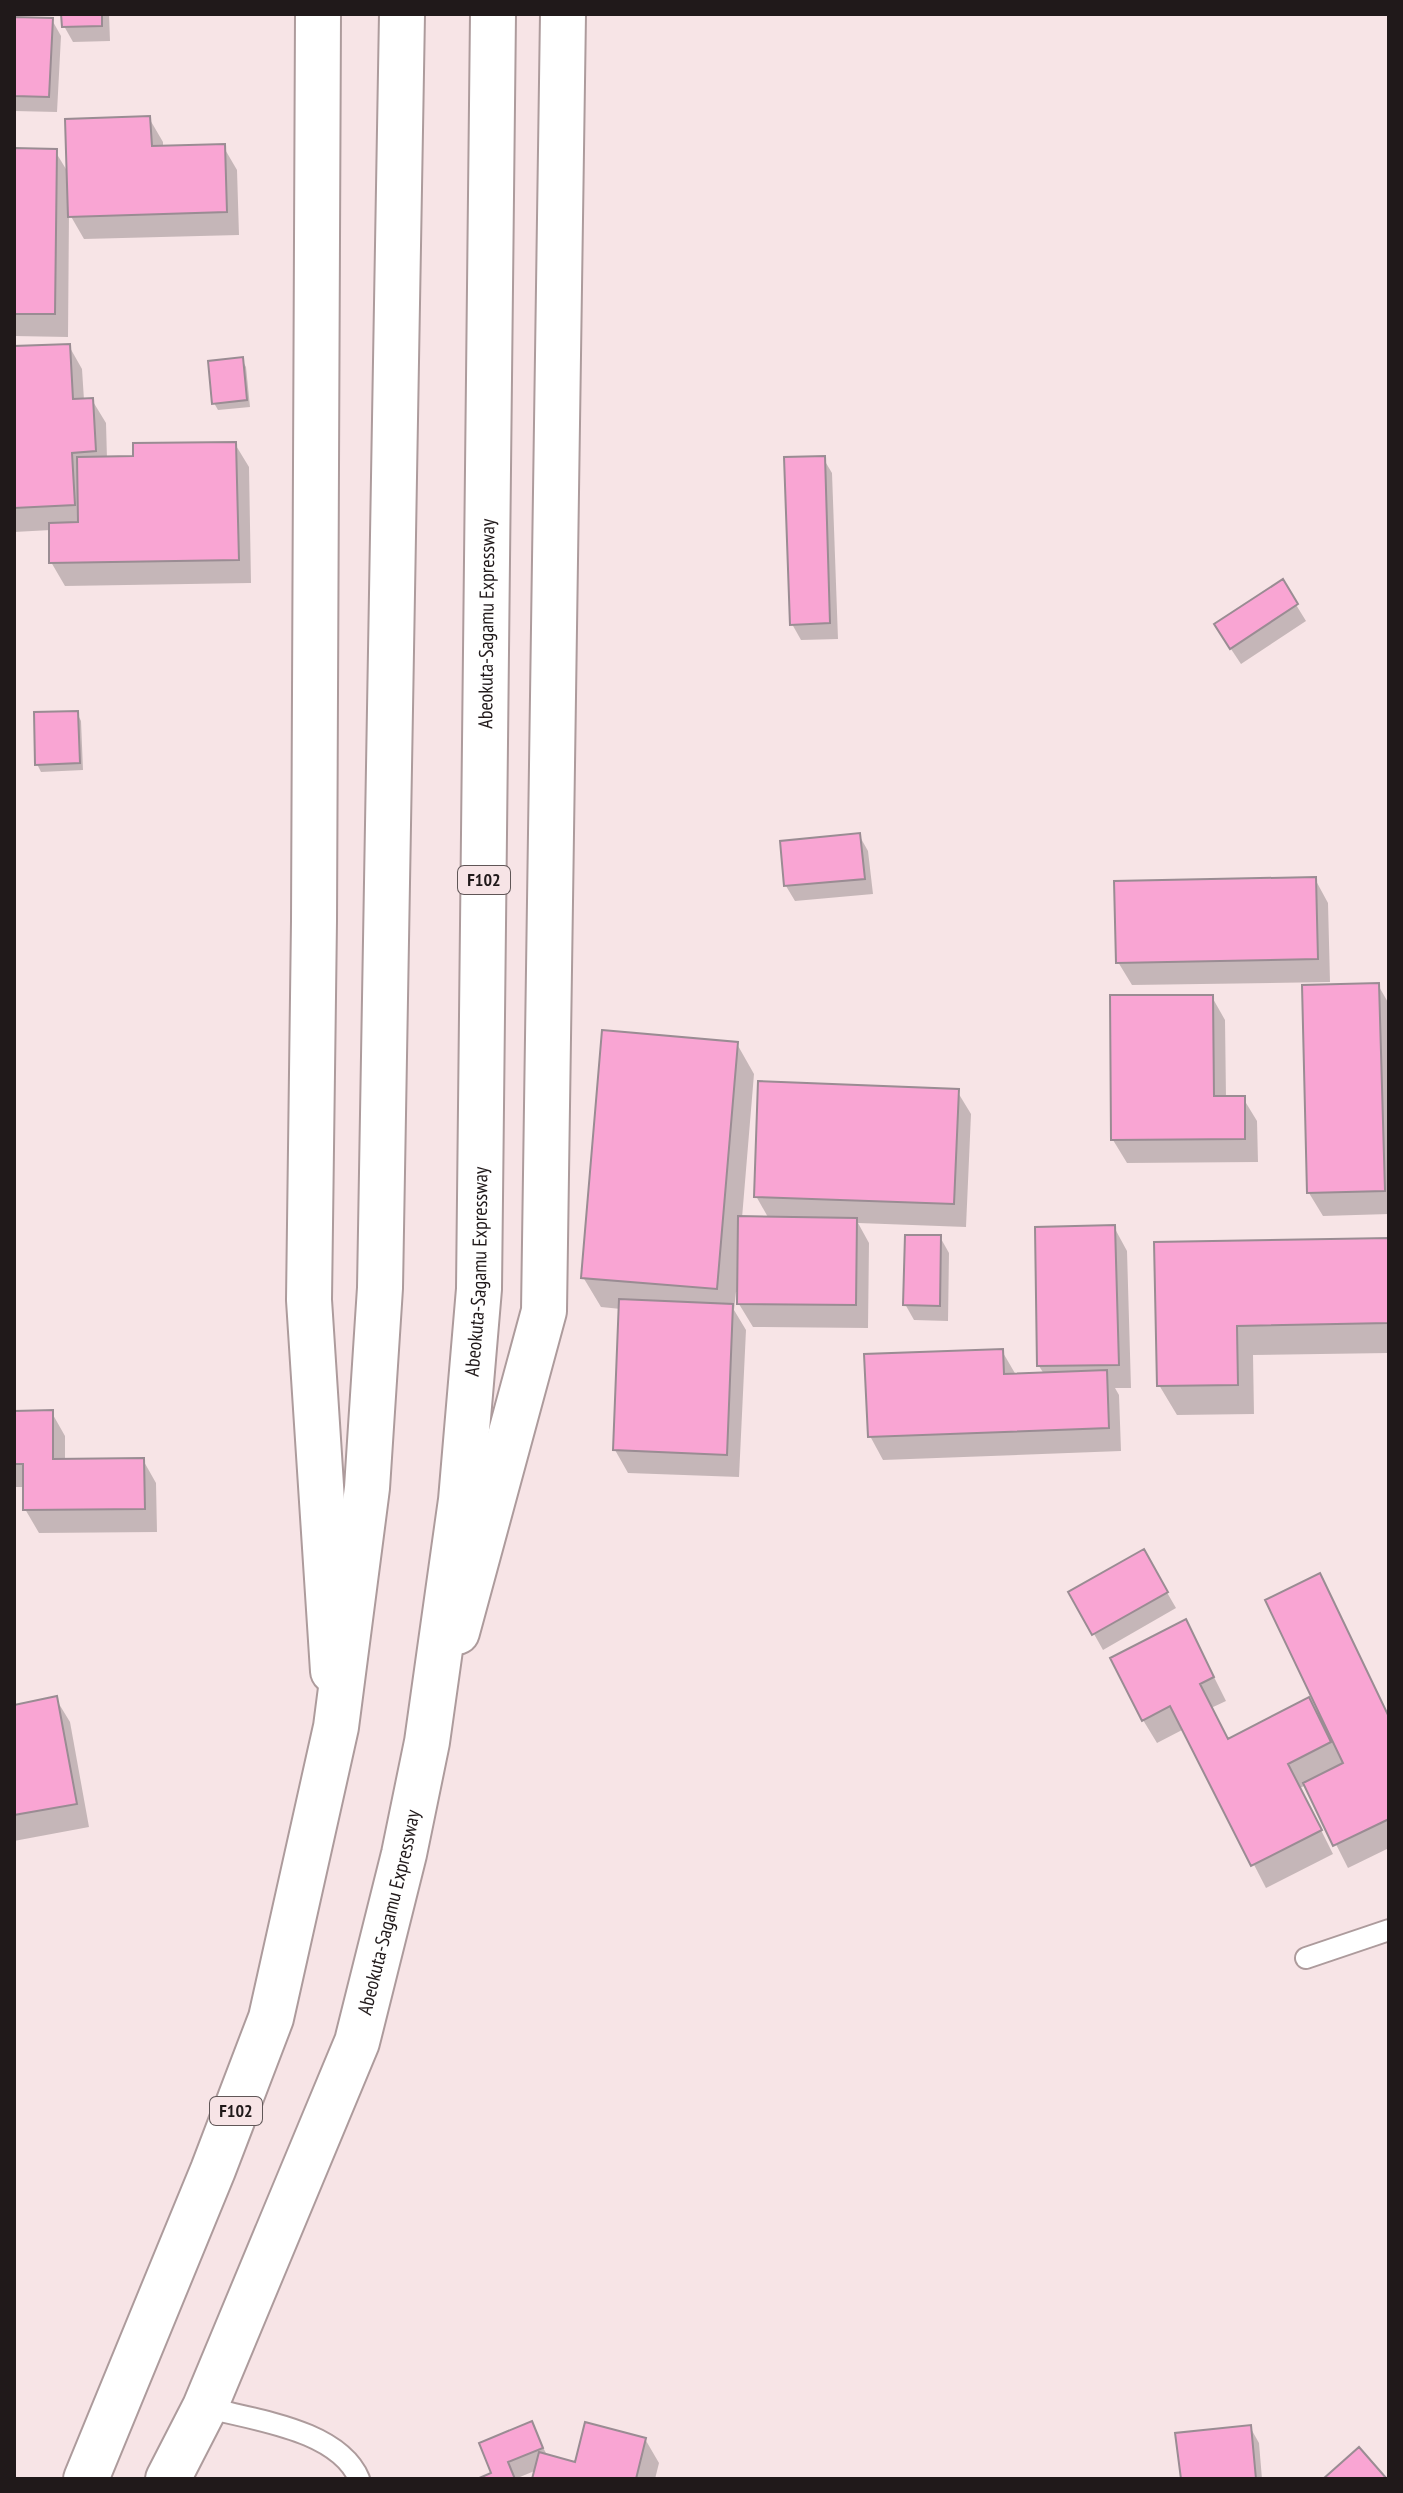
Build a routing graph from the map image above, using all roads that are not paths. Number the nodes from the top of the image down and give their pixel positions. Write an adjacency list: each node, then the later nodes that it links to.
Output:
1 (318, 14): 5 (main road)
2 (402, 14): 5 (main road, F102)
3 (493, 14): 6 (main road, Abeokuta-Sagamu Expressway / F102)
4 (563, 14): 6 (main road)
5 (336, 1727): 10 (main road, F102)
6 (427, 1742): 9 (main road, Abeokuta-Sagamu Expressway / F102)
7 (1389, 1930): 8 (lane)
8 (1306, 1958)
9 (205, 2407): 11 (main road, Abeokuta-Sagamu Expressway / F102); 12 (lane)
10 (86, 2479)
11 (168, 2479)
12 (359, 2479)

